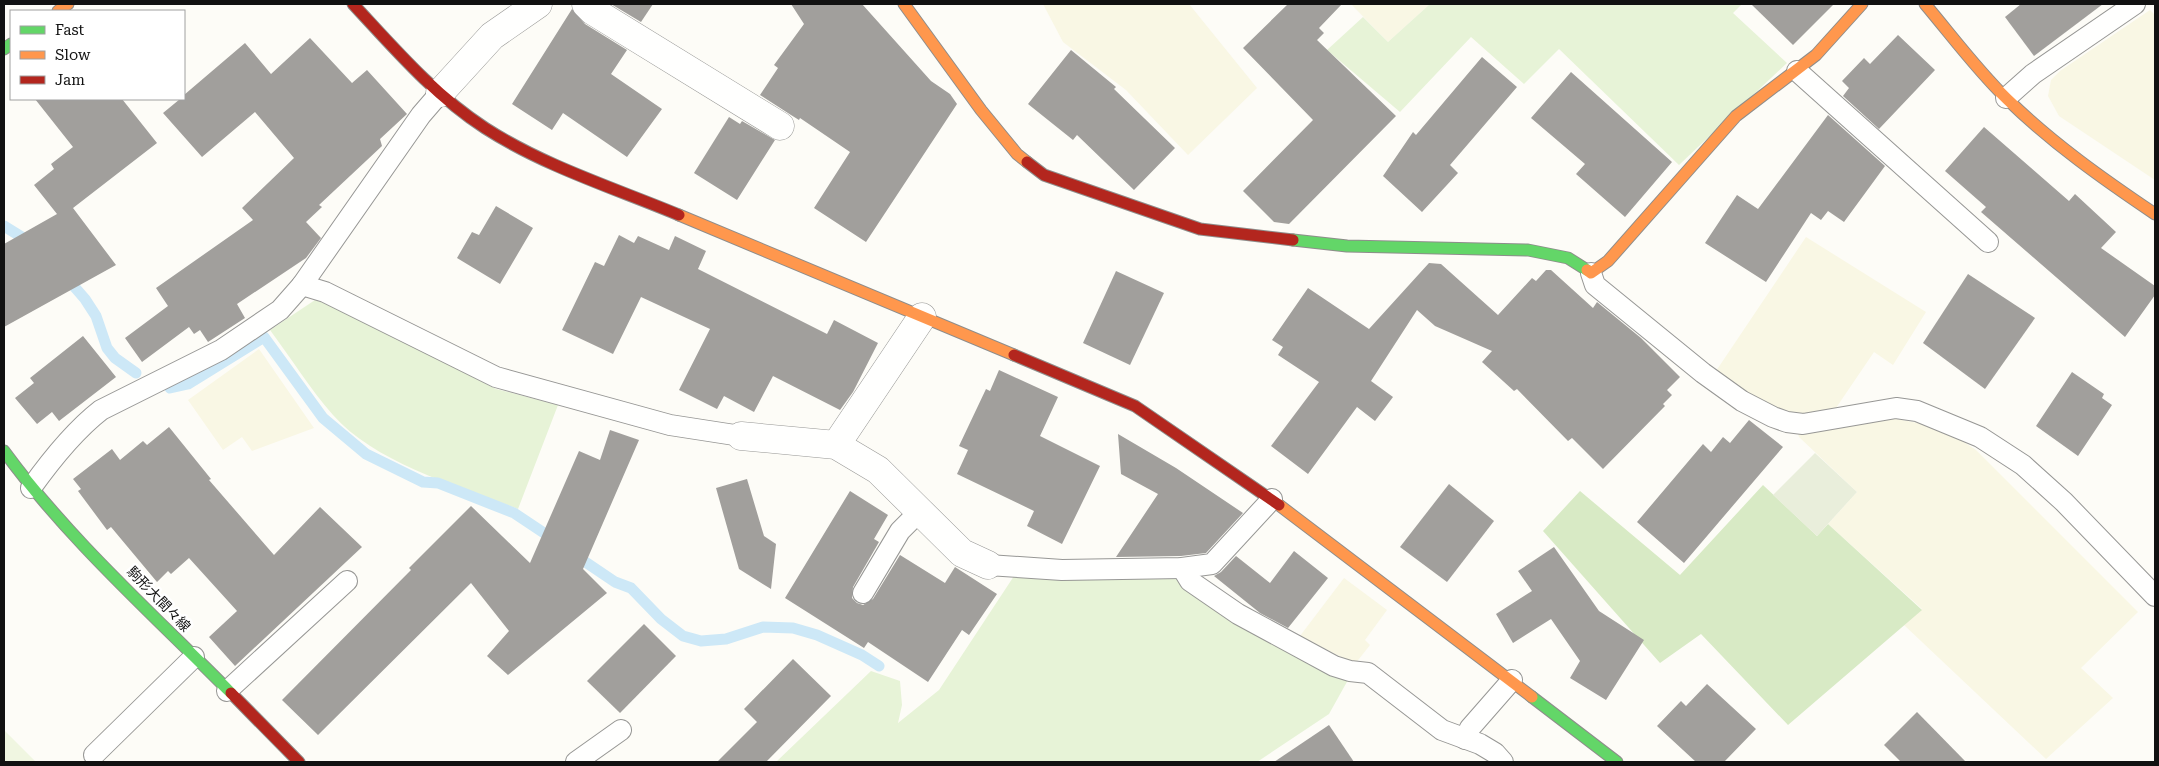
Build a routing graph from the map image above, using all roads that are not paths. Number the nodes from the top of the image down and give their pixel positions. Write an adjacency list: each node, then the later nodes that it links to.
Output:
1 (353, 4): 9 (street)
2 (538, 4): 9 (street)
3 (586, 4): 11 (street)
4 (904, 4): 14 (street)
5 (1862, 4): 8 (street)
6 (1925, 4): 10 (street)
7 (2135, 4): 10 (lane)
8 (1797, 71): 13 (lane); 14 (street)
9 (440, 94): 15 (lane); 16 (street)
10 (2006, 98): 12 (street)
11 (780, 126)
12 (2155, 214)
13 (1988, 242)
14 (1591, 273): 27 (lane)
15 (302, 285): 17 (lane); 20 (lane)
16 (922, 317): 18 (street); 21 (street)
17 (741, 436): 18 (street)
18 (836, 445): 22 (street)
19 (4, 451): 20 (street, 駒形大間々線)
20 (31, 488): 28 (street, 駒形大間々線)
21 (1272, 499): 24 (lane); 29 (street)
22 (920, 511): 23 (street); 26 (lane)
23 (988, 565): 24 (lane)
24 (1182, 568): 32 (lane)
25 (347, 581): 30 (lane)
26 (863, 593)
27 (2155, 596)
28 (194, 657): 30 (street, 駒形大間々線); 33 (lane)
29 (1512, 680): 32 (lane); 37 (street)
30 (227, 691): 34 (street, 駒形大間々線)
31 (622, 730): 35 (lane)
32 (1464, 739): 36 (lane)
33 (94, 755)
34 (299, 762)
35 (576, 762)
36 (1503, 762)
37 (1617, 762)

